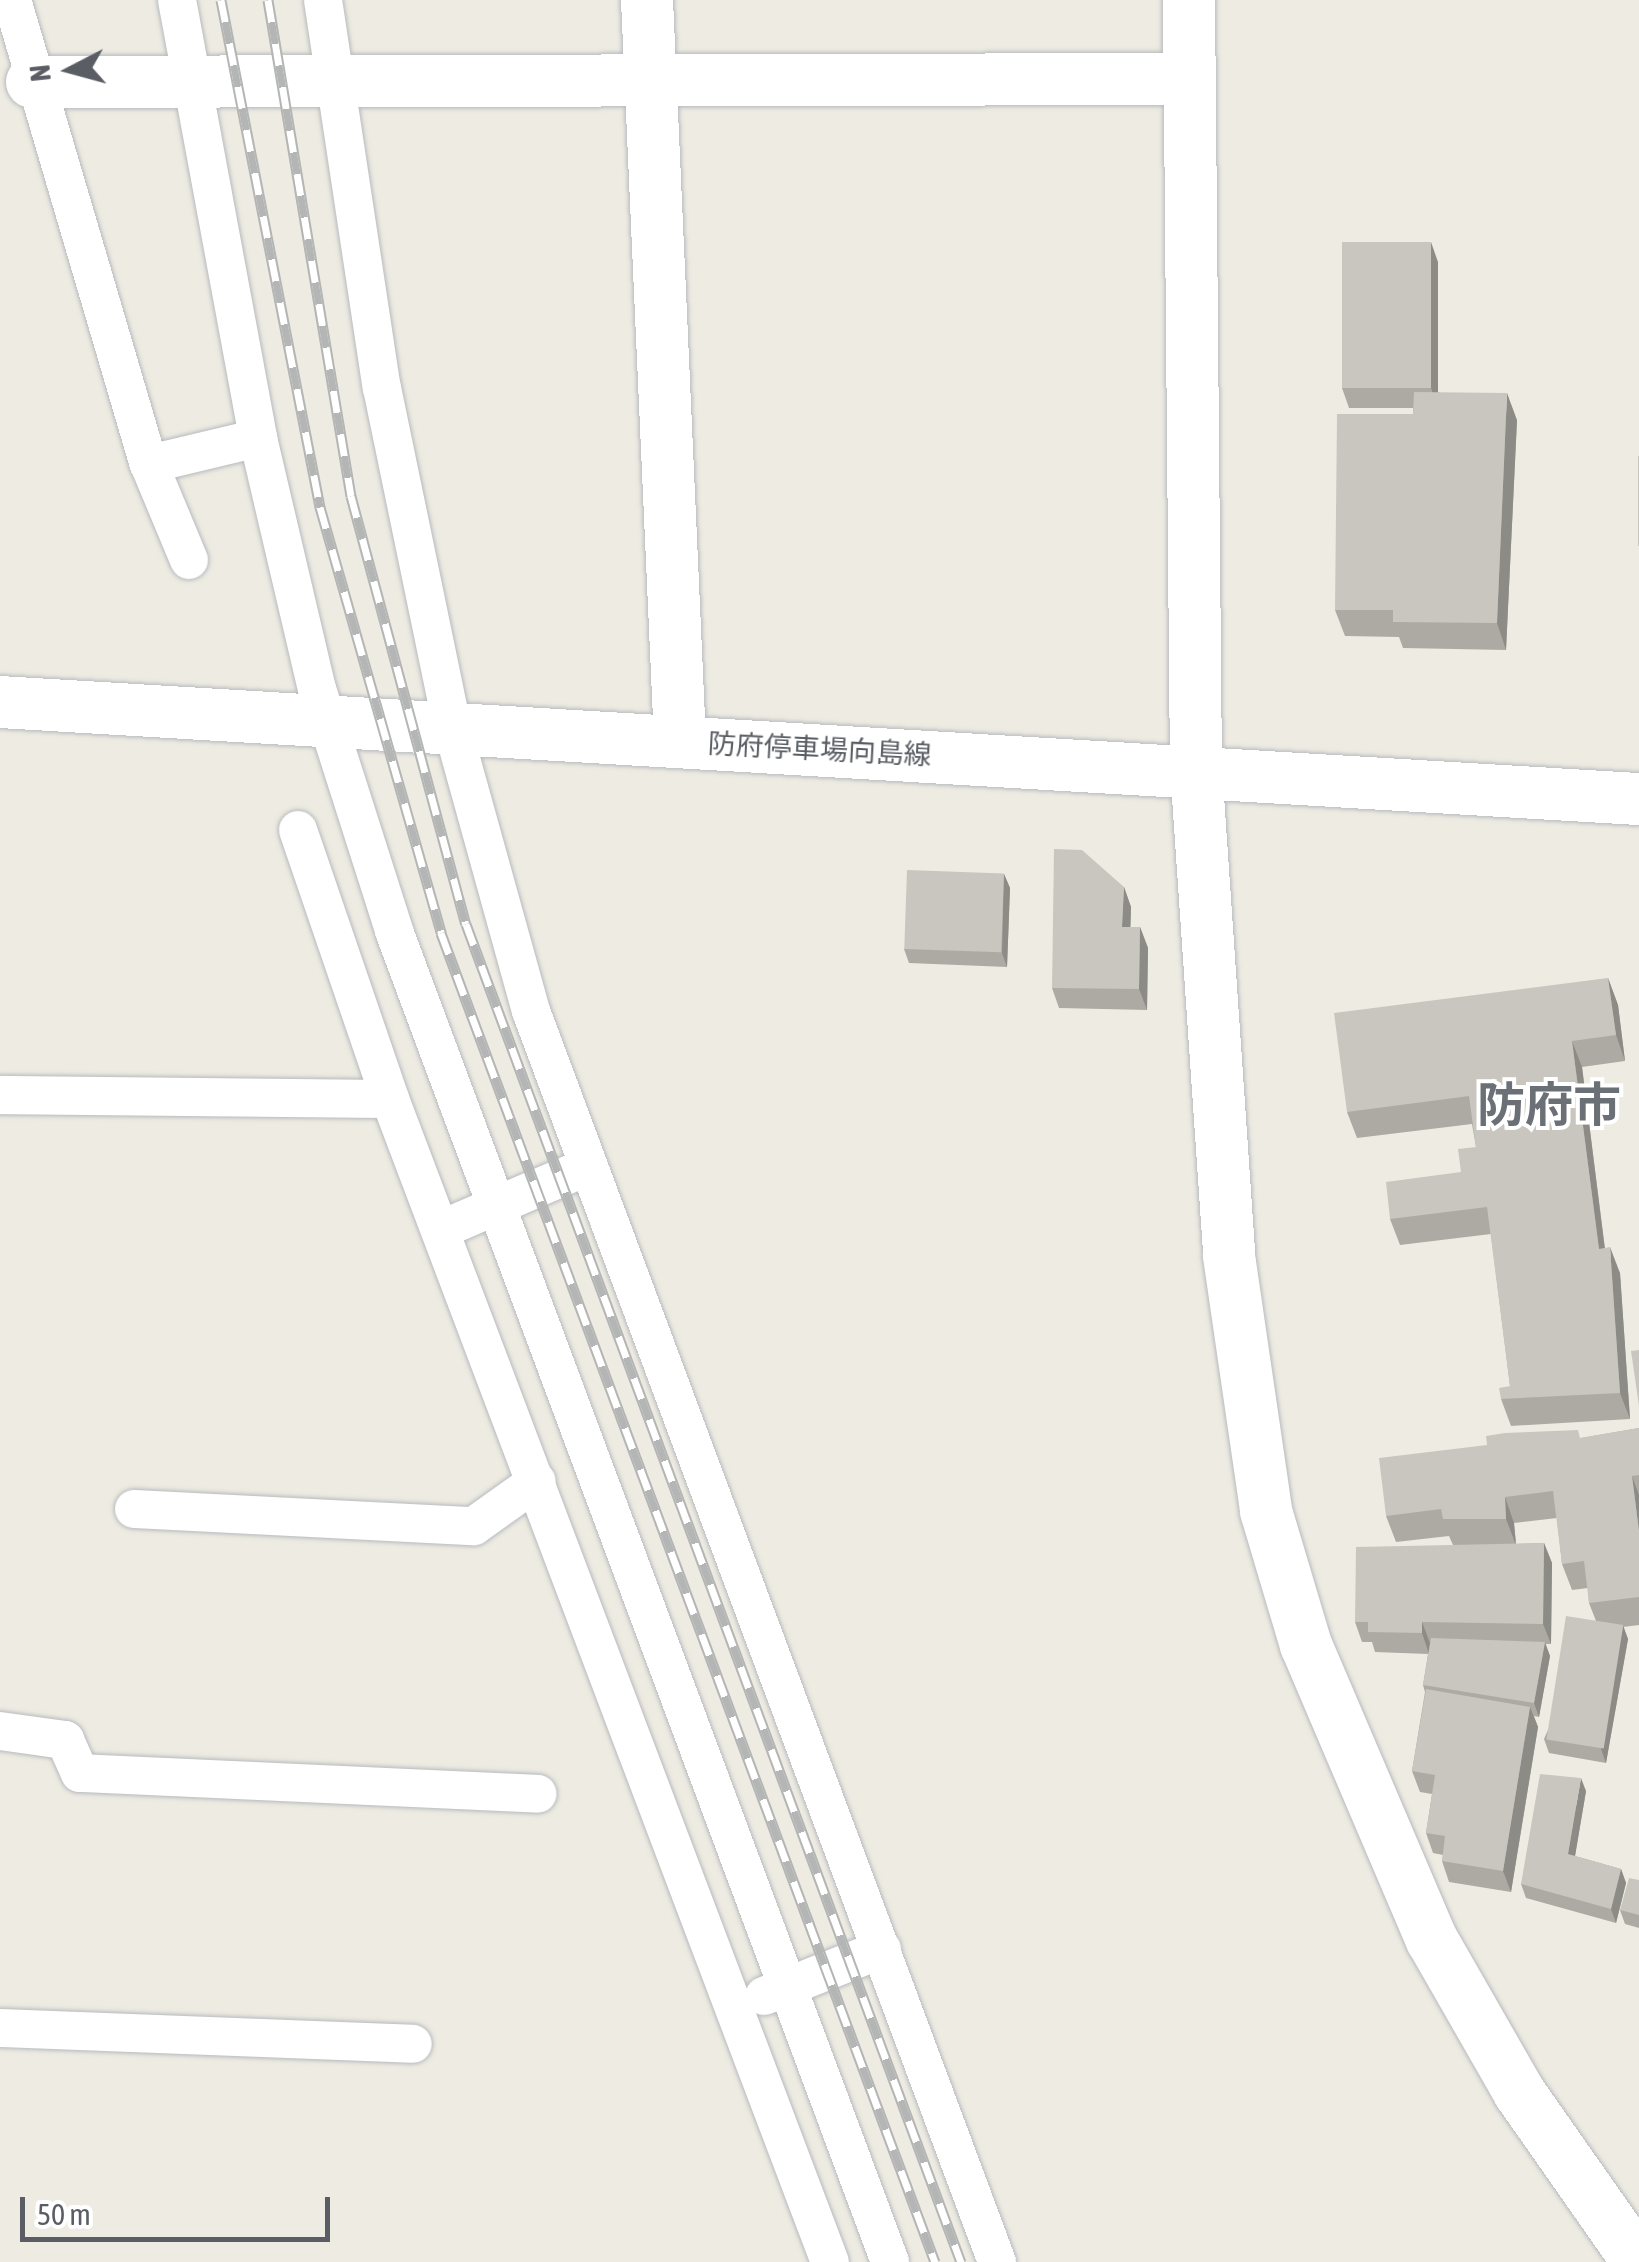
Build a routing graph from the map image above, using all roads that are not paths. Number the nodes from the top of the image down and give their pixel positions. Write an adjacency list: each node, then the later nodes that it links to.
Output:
1 (12, 0): 9 (street)
2 (177, 0): 6 (street)
3 (323, 0): 7 (street)
4 (647, 0): 10 (street)
5 (1189, 0): 8 (street)
6 (190, 78): 7 (street); 9 (street); 11 (street)
7 (334, 78): 10 (street); 16 (street)
8 (1188, 79): 10 (street); 18 (street)
9 (32, 82): 12 (street)
10 (650, 85): 17 (street)
11 (258, 438): 12 (street); 15 (street)
12 (149, 464): 13 (street)
13 (190, 560)
14 (0, 702): 15 (street, 防府停車場向島線)
15 (330, 724): 16 (street, 防府停車場向島線); 21 (street)
16 (453, 730): 17 (street, 防府停車場向島線); 25 (street)
17 (680, 742): 18 (street, 防府停車場向島線)
18 (1196, 767): 19 (street, 防府停車場向島線); 40 (street)
19 (1639, 798)
20 (298, 830): 22 (street)
21 (394, 931): 22 (street); 26 (street)
22 (338, 952): 24 (street)
23 (0, 1095): 24 (street)
24 (390, 1098): 27 (street)
25 (584, 1168): 26 (street); 32 (street)
26 (495, 1206): 27 (street); 33 (street)
27 (440, 1230): 28 (street)
28 (537, 1481): 29 (street); 34 (street)
29 (134, 1509)
30 (0, 1731): 31 (street)
31 (538, 1794)
32 (882, 1949): 33 (street); 39 (street)
33 (785, 1988): 34 (street); 38 (street)
34 (734, 2008): 37 (street)
35 (0, 2028): 36 (street)
36 (413, 2044)
37 (830, 2262)
38 (890, 2262)
39 (997, 2262)
40 (1638, 2262)

